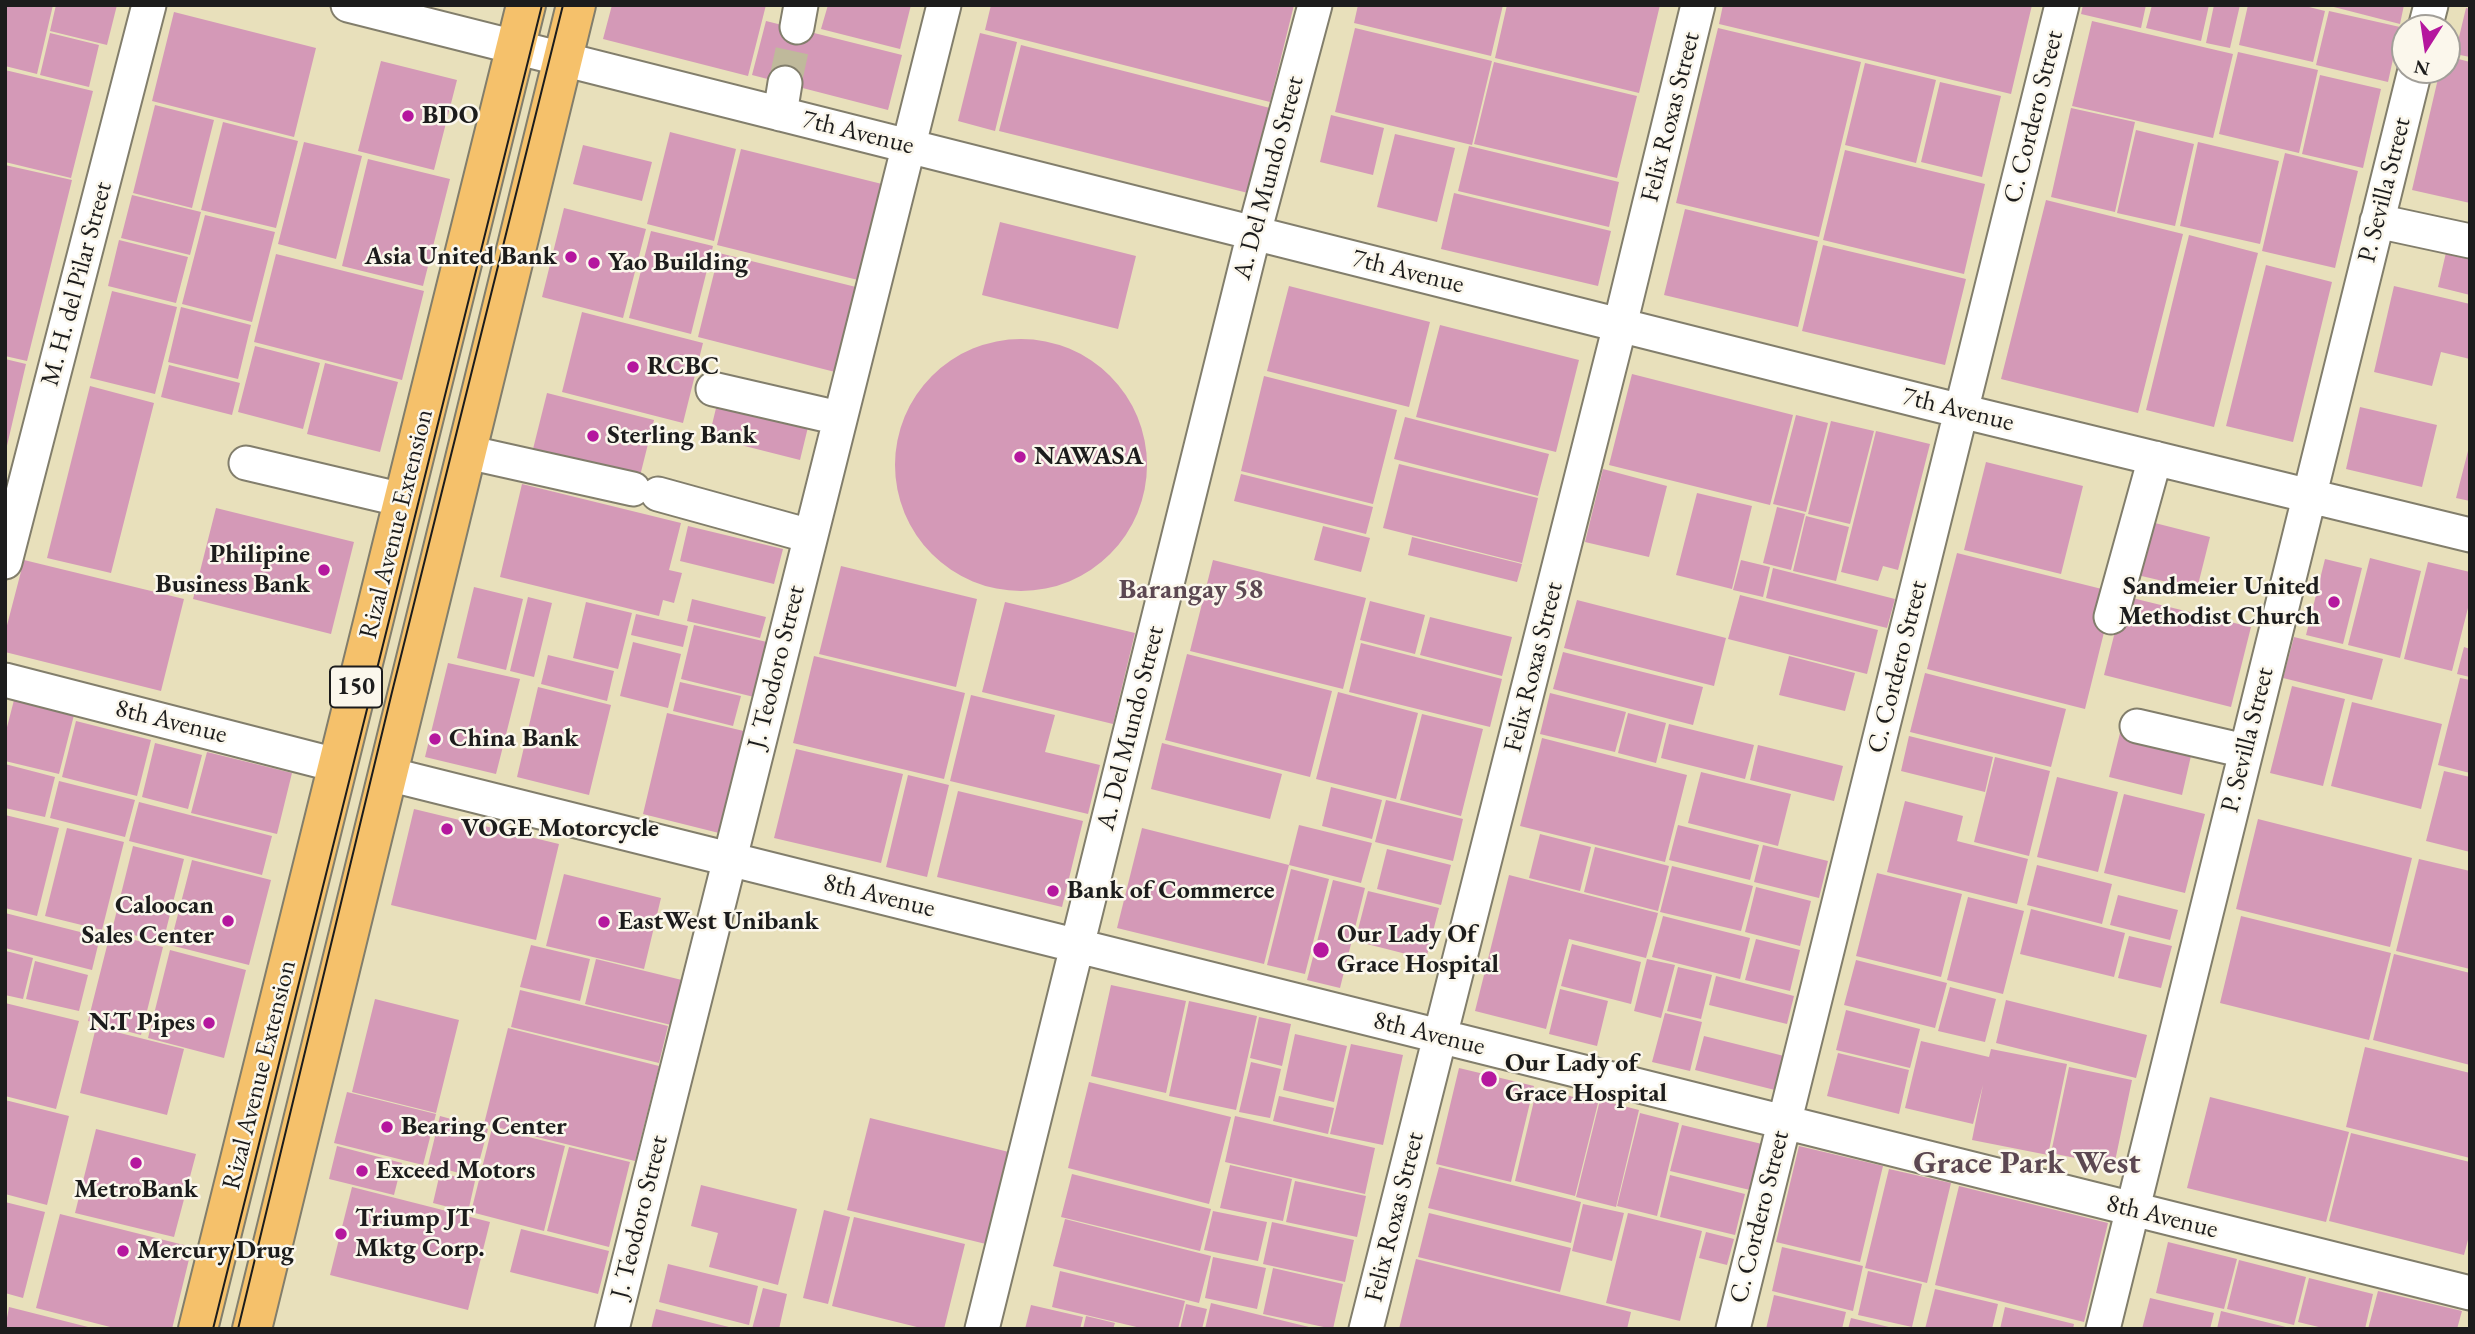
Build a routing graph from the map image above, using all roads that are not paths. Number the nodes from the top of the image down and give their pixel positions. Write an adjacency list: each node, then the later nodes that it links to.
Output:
1 (149, 5): 27 (street, M. H. del Pilar Street)
2 (348, 5): 9 (street, 7th Avenue)
3 (526, 5): 9 (main road, Rizal Avenue Extension / 150)
4 (576, 5): 10 (main road, Rizal Avenue Extension / 150)
5 (944, 5): 12 (street, J. Teodoro Street)
6 (1315, 5): 14 (street, A. Del Mundo Street)
7 (1698, 5): 16 (street, Felix Roxas Street)
8 (2062, 5): 18 (street, C. Cordero Street)
9 (516, 46): 10 (street, 7th Avenue); 24 (main road, Rizal Avenue Extension / 150)
10 (563, 59): 12 (street, 7th Avenue); 20 (main road, Rizal Avenue Extension / 150)
11 (2411, 84): 13 (street, P. Sevilla Street)
12 (908, 145): 14 (street, 7th Avenue); 19 (street, J. Teodoro Street)
13 (2377, 221): 15 (street); 23 (street, P. Sevilla Street)
14 (1254, 233): 16 (street, 7th Avenue); 35 (street, A. Del Mundo Street)
15 (2470, 241)
16 (1620, 325): 18 (street, 7th Avenue); 36 (street, Felix Roxas Street)
17 (713, 388): 19 (street)
18 (1961, 411): 21 (street, 7th Avenue); 37 (street, C. Cordero Street)
19 (839, 418): 26 (street, J. Teodoro Street)
20 (467, 452): 26 (street); 33 (main road, Rizal Avenue Extension / 150)
21 (2155, 458): 23 (street, 7th Avenue); 28 (street)
22 (246, 463): 24 (street)
23 (2308, 495): 25 (street, 7th Avenue); 31 (street, P. Sevilla Street)
24 (402, 500): 32 (main road, Rizal Avenue Extension / 150)
25 (2470, 535)
26 (810, 536): 34 (street, J. Teodoro Street)
27 (5, 562)
28 (2111, 617)
29 (5, 680): 32 (street, 8th Avenue)
30 (2137, 726): 31 (street)
31 (2245, 751): 38 (street, P. Sevilla Street)
32 (337, 765): 40 (main road, Rizal Avenue Extension / 150)
33 (388, 774): 34 (street, 8th Avenue); 41 (main road, Rizal Avenue Extension / 150)
34 (729, 860): 35 (street, 8th Avenue); 42 (street, J. Teodoro Street)
35 (1078, 944): 36 (street, 8th Avenue); 43 (street, A. Del Mundo Street)
36 (1440, 1037): 37 (street, 8th Avenue); 44 (street, Felix Roxas Street)
37 (1784, 1123): 38 (street, 8th Avenue); 45 (street, C. Cordero Street)
38 (2133, 1209): 39 (street, 8th Avenue); 46 (street, P. Sevilla Street)
39 (2470, 1293)
40 (198, 1329)
41 (252, 1329)
42 (612, 1329)
43 (982, 1329)
44 (1366, 1329)
45 (1733, 1329)
46 (2103, 1329)

